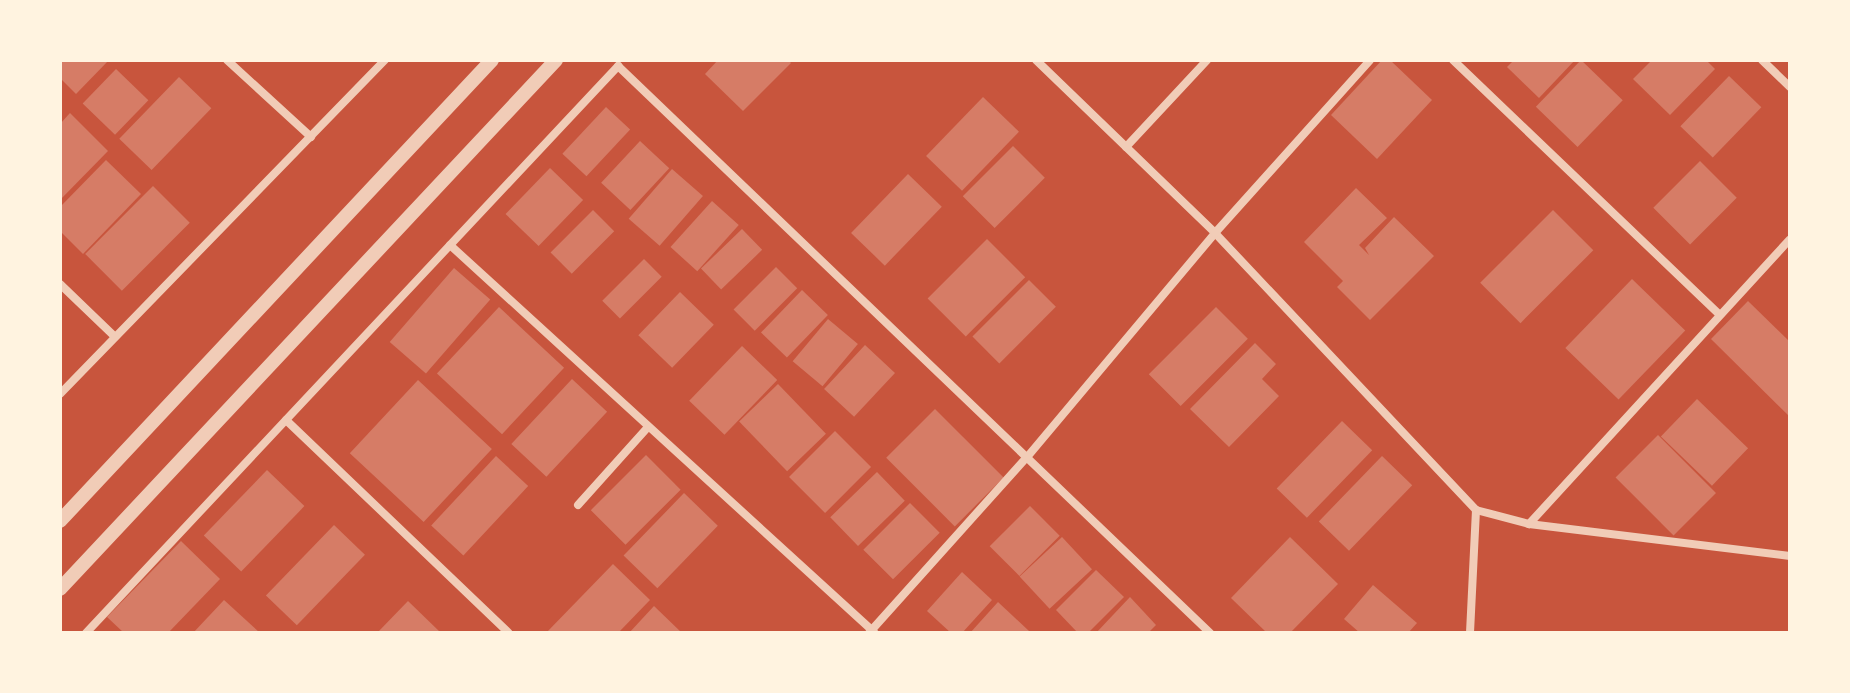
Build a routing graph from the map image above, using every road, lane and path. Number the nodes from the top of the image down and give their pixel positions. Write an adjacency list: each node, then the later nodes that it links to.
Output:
1 (227, 60): 11 (street)
2 (385, 60): 11 (street)
3 (492, 60): 25 (street)
4 (556, 60): 28 (street)
5 (1036, 60): 12 (street)
6 (1207, 60): 12 (street)
7 (1370, 60): 13 (street)
8 (1453, 60): 17 (street)
9 (1762, 60): 10 (street)
10 (1790, 87)
11 (311, 137): 18 (street)
12 (1126, 147): 13 (street)
13 (1215, 233): 22 (street); 24 (street)
14 (1790, 239): 17 (street)
15 (450, 245): 20 (street); 21 (street); 22 (street)
16 (60, 284): 18 (street)
17 (1720, 315): 26 (street)
18 (115, 337): 19 (street)
19 (60, 394)
20 (286, 420): 29 (street); 31 (street)
21 (648, 427): 23 (street); 30 (street)
22 (1028, 456): 30 (street); 32 (street)
23 (578, 505)
24 (1476, 510): 26 (street); 33 (street)
25 (60, 521)
26 (1529, 524): 27 (street)
27 (1790, 556)
28 (60, 589)
29 (92, 631)
30 (872, 632)
31 (509, 633)
32 (1210, 633)
33 (1470, 633)

